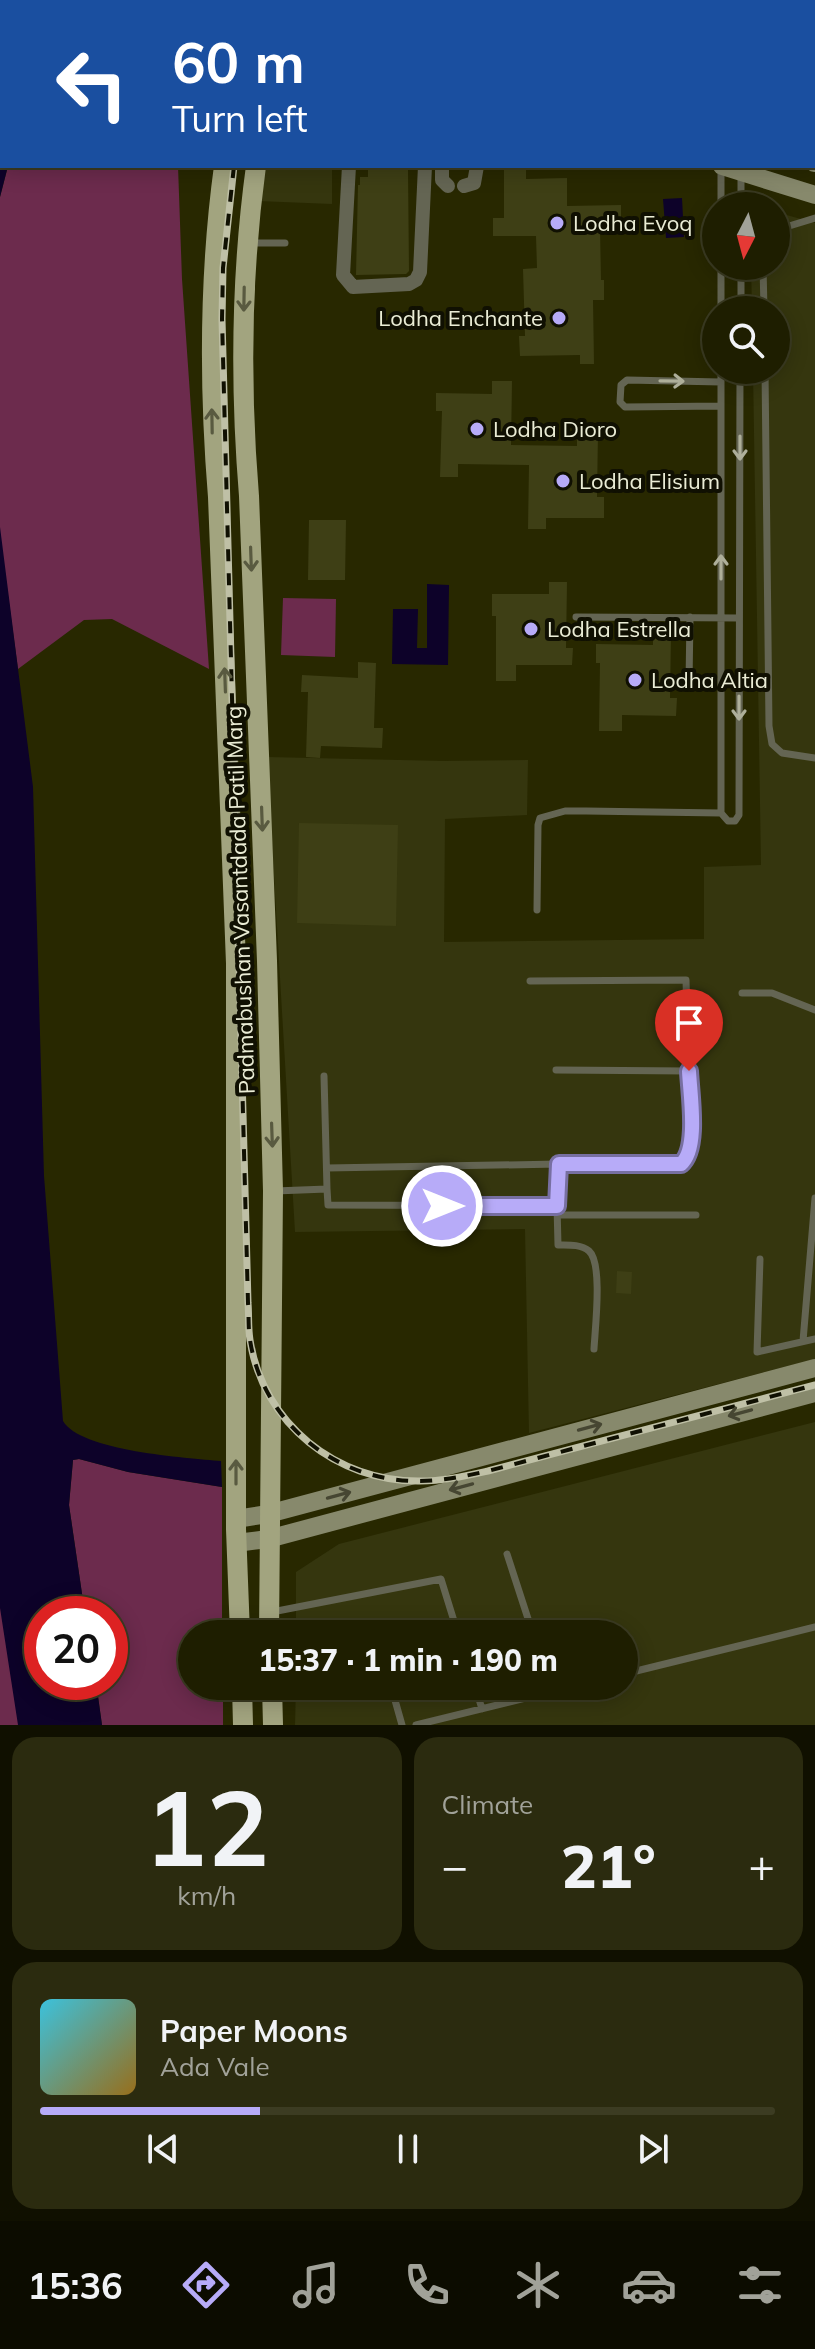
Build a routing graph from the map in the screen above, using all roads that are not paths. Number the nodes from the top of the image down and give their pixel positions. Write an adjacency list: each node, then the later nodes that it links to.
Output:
1 (224, 168): 35 (main road, Padmabushan Vasantdada Patil Marg, one-way to 1)
2 (256, 168): 17 (main road, Padmabushan Vasantdada Patil Marg)
3 (349, 168): 4 (street)
4 (425, 168)
5 (442, 168): 9 (street)
6 (477, 168): 10 (street)
7 (722, 168): 11 (lane)
8 (742, 170): 12 (lane); 13 (main road)
9 (448, 186)
10 (464, 186)
11 (721, 192)
12 (741, 192)
13 (815, 195)
14 (815, 218): 15 (lane)
15 (790, 226)
16 (285, 243): 17 (lane)
17 (246, 244): 36 (main road, Padmabushan Vasantdada Patil Marg, one-way to 36)
18 (702, 382): 23 (lane, one-way to 18)
19 (721, 384): 23 (lane)
20 (740, 384): 22 (lane)
21 (765, 384): 29 (lane)
22 (740, 400): 23 (lane); 27 (lane, one-way to 27)
23 (721, 403): 26 (lane, one-way to 23)
24 (576, 617): 25 (lane)
25 (690, 617): 26 (lane); 28 (lane)
26 (721, 618): 27 (lane); 30 (lane)
27 (739, 618): 30 (lane, one-way to 30)
28 (689, 683)
29 (815, 758)
30 (721, 813): 31 (lane)
31 (537, 910)
32 (530, 981): 38 (lane)
33 (742, 993): 34 (lane)
34 (815, 1010)
35 (236, 1041): 36 (main road); 40 (main road, Padmabushan Vasantdada Patil Marg)
36 (269, 1042): 41 (main road, Padmabushan Vasantdada Patil Marg)
37 (556, 1070): 38 (lane)
38 (689, 1071): 42 (lane)
39 (324, 1076): 43 (lane)
40 (236, 1078): 41 (main road); 55 (main road, Padmabushan Vasantdada Patil Marg)
41 (270, 1078): 45 (main road, Padmabushan Vasantdada Patil Marg, one-way to 45)
42 (559, 1164): 43 (lane); 47 (lane)
43 (327, 1168): 44 (lane)
44 (327, 1189): 45 (lane); 47 (lane)
45 (273, 1191): 56 (main road, Padmabushan Vasantdada Patil Marg)
46 (815, 1198): 51 (lane)
47 (557, 1210): 48 (lane); 52 (lane)
48 (696, 1215)
49 (760, 1259): 51 (lane)
50 (815, 1339): 51 (lane)
51 (803, 1341)
52 (594, 1349)
53 (815, 1368): 57 (main road, one-way to 53)
54 (815, 1393): 58 (main road, one-way to 58)
55 (236, 1415): 56 (main road); 60 (main road, Padmabushan Vasantdada Patil Marg, one-way to 55)
56 (270, 1416): 59 (main road, Padmabushan Vasantdada Patil Marg)
57 (487, 1455): 58 (main road); 59 (main road, one-way to 57)
58 (495, 1478): 61 (main road, one-way to 61)
59 (268, 1514): 60 (main road); 61 (main road, Padmabushan Vasantdada Patil Marg)
60 (236, 1519): 62 (main road, Padmabushan Vasantdada Patil Marg)
61 (268, 1539): 62 (main road); 64 (main road, Padmabushan Vasantdada Patil Marg)
62 (236, 1543): 65 (main road, Padmabushan Vasantdada Patil Marg)
63 (507, 1554): 68 (lane)
64 (268, 1612): 66 (main road, Padmabushan Vasantdada Patil Marg); 67 (lane)
65 (239, 1620)
66 (268, 1620)
67 (454, 1620)
68 (528, 1620)
69 (815, 1627): 70 (lane)
70 (638, 1671)
71 (242, 1700): 77 (main road)
72 (272, 1700): 78 (main road)
73 (395, 1700): 79 (lane)
74 (479, 1700): 76 (lane)
75 (513, 1700): 76 (lane)
76 (482, 1709): 80 (lane)
77 (243, 1725)
78 (273, 1725)
79 (402, 1725)
80 (416, 1725)

